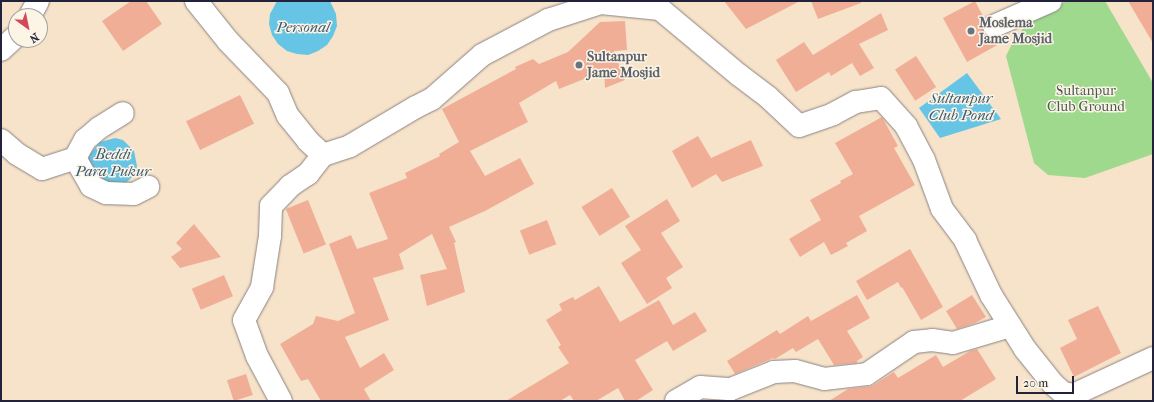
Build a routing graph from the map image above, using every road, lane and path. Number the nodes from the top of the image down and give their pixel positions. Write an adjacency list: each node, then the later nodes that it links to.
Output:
1 (196, 1): 6 (street)
2 (1051, 1): 3 (street)
3 (994, 26)
4 (123, 113): 7 (street)
5 (1, 140): 7 (street)
6 (323, 155): 9 (street); 12 (street)
7 (75, 158): 8 (street)
8 (148, 187)
9 (1010, 326): 10 (street); 11 (street)
10 (1153, 358)
11 (735, 395): 13 (street)
12 (281, 401)
13 (676, 401)

